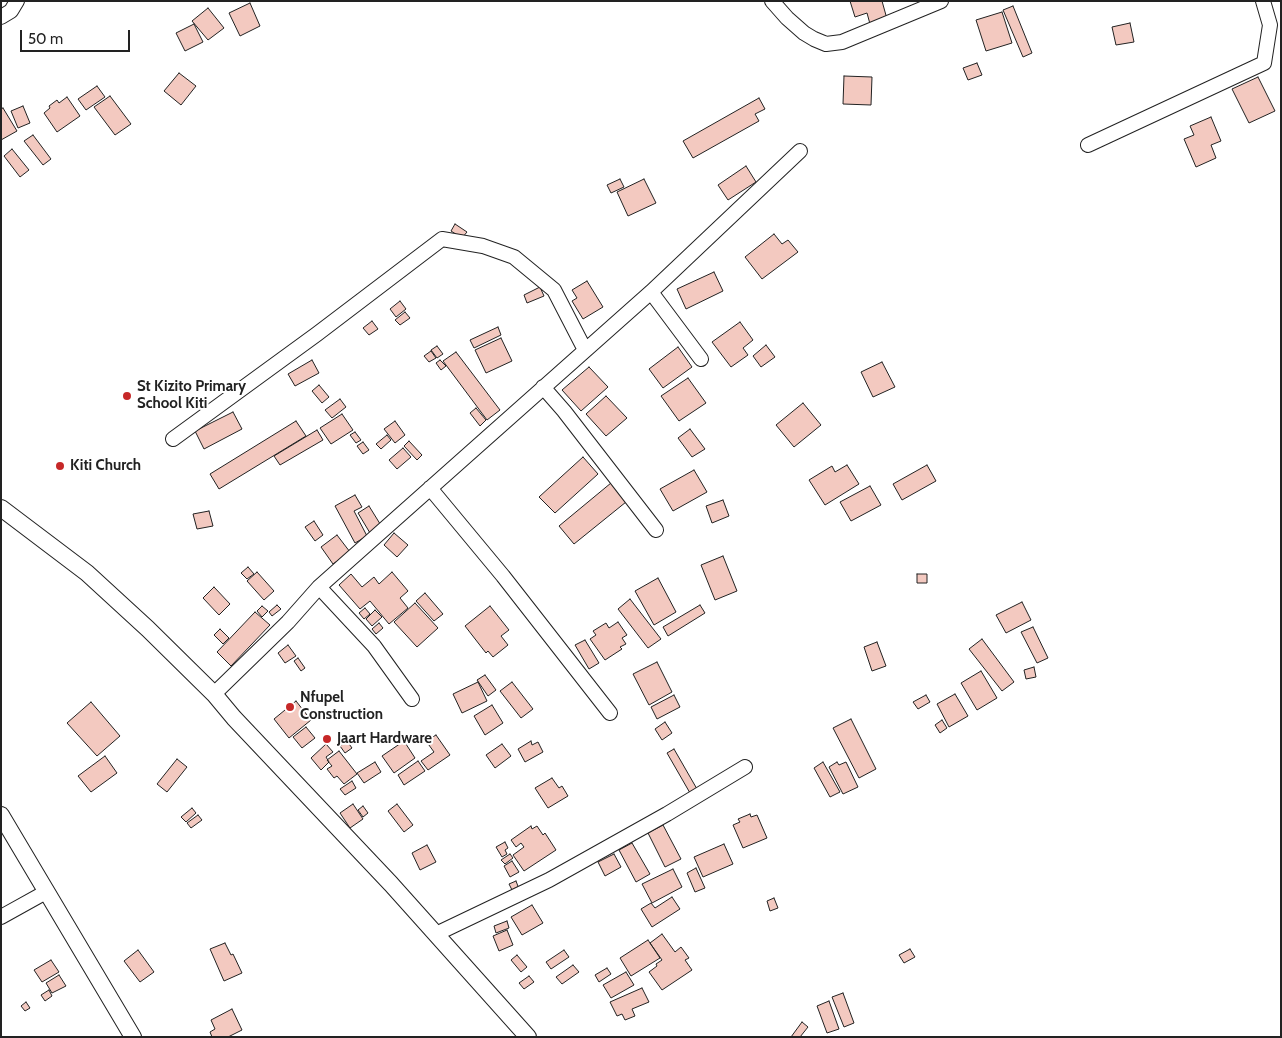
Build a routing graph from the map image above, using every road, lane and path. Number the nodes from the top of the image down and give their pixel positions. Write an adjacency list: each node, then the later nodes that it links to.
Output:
1 (17, 1): 5 (street)
2 (772, 1): 3 (street)
3 (942, 1)
4 (1263, 1): 6 (street)
5 (1, 17)
6 (1088, 144)
7 (800, 151): 8 (street)
8 (650, 292): 9 (street); 10 (street)
9 (585, 350): 11 (street); 12 (street)
10 (700, 359)
11 (543, 388): 13 (street); 15 (street)
12 (173, 439)
13 (430, 488): 16 (street); 19 (street)
14 (1, 508): 17 (street)
15 (656, 530)
16 (319, 587): 17 (street); 18 (street)
17 (214, 694): 24 (street)
18 (412, 699)
19 (610, 712)
20 (745, 767): 24 (street)
21 (1, 815): 22 (street)
22 (46, 891): 23 (street); 25 (street)
23 (1, 917)
24 (436, 934): 26 (street)
25 (133, 1037)
26 (528, 1037)

